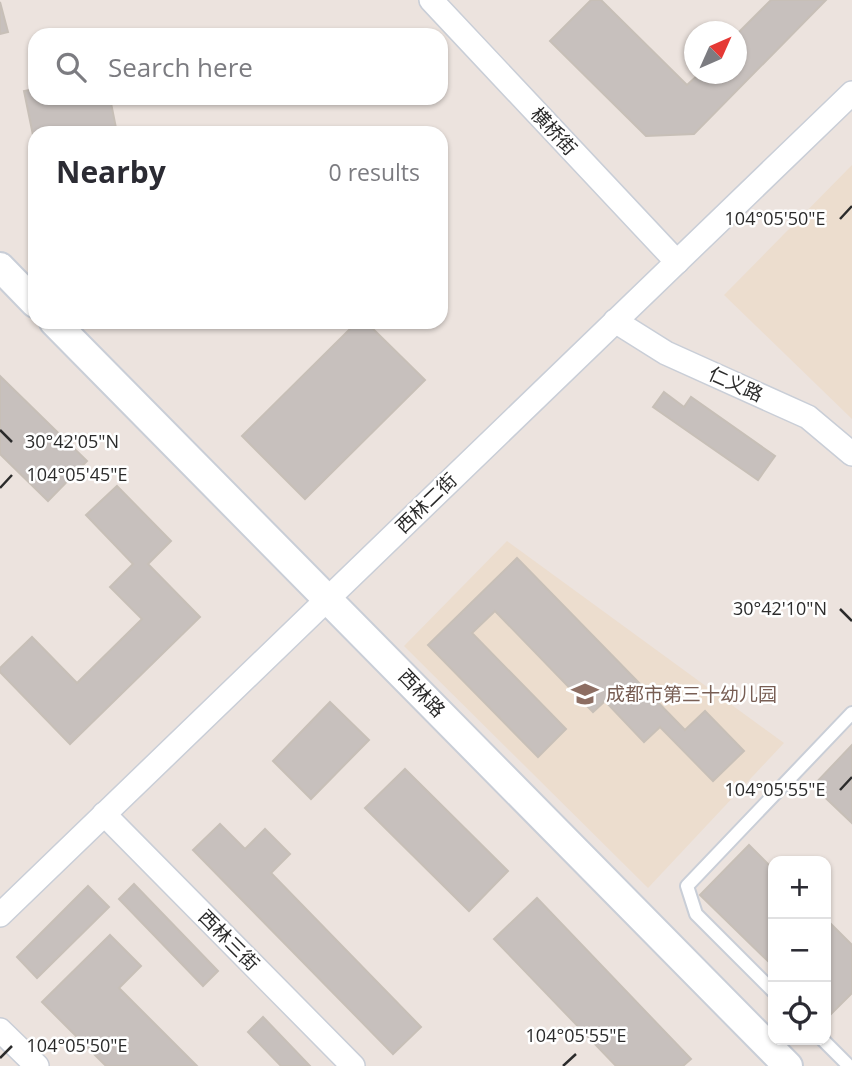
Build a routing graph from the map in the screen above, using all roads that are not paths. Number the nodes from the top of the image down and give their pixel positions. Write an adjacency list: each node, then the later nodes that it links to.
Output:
1 (431, 0): 3 (street, 横桥街)
2 (852, 93): 3 (street, 西林二街)
3 (677, 261): 6 (street, 西林二街)
4 (0, 267): 5 (street)
5 (28, 296)
6 (615, 321): 8 (street, 仁义路); 9 (street, 西林二街)
7 (61, 329): 9 (street, 西林路)
8 (852, 454)
9 (328, 598): 11 (street, 西林二街); 18 (street, 西林路)
10 (852, 713): 13 (lane)
11 (104, 814): 12 (street, 西林二街); 17 (street, 西林三街)
12 (0, 915)
13 (768, 985)
14 (0, 1030): 16 (street)
15 (828, 1045): 19 (lane)
16 (37, 1066)
17 (353, 1066)
18 (788, 1066)
19 (849, 1066)

